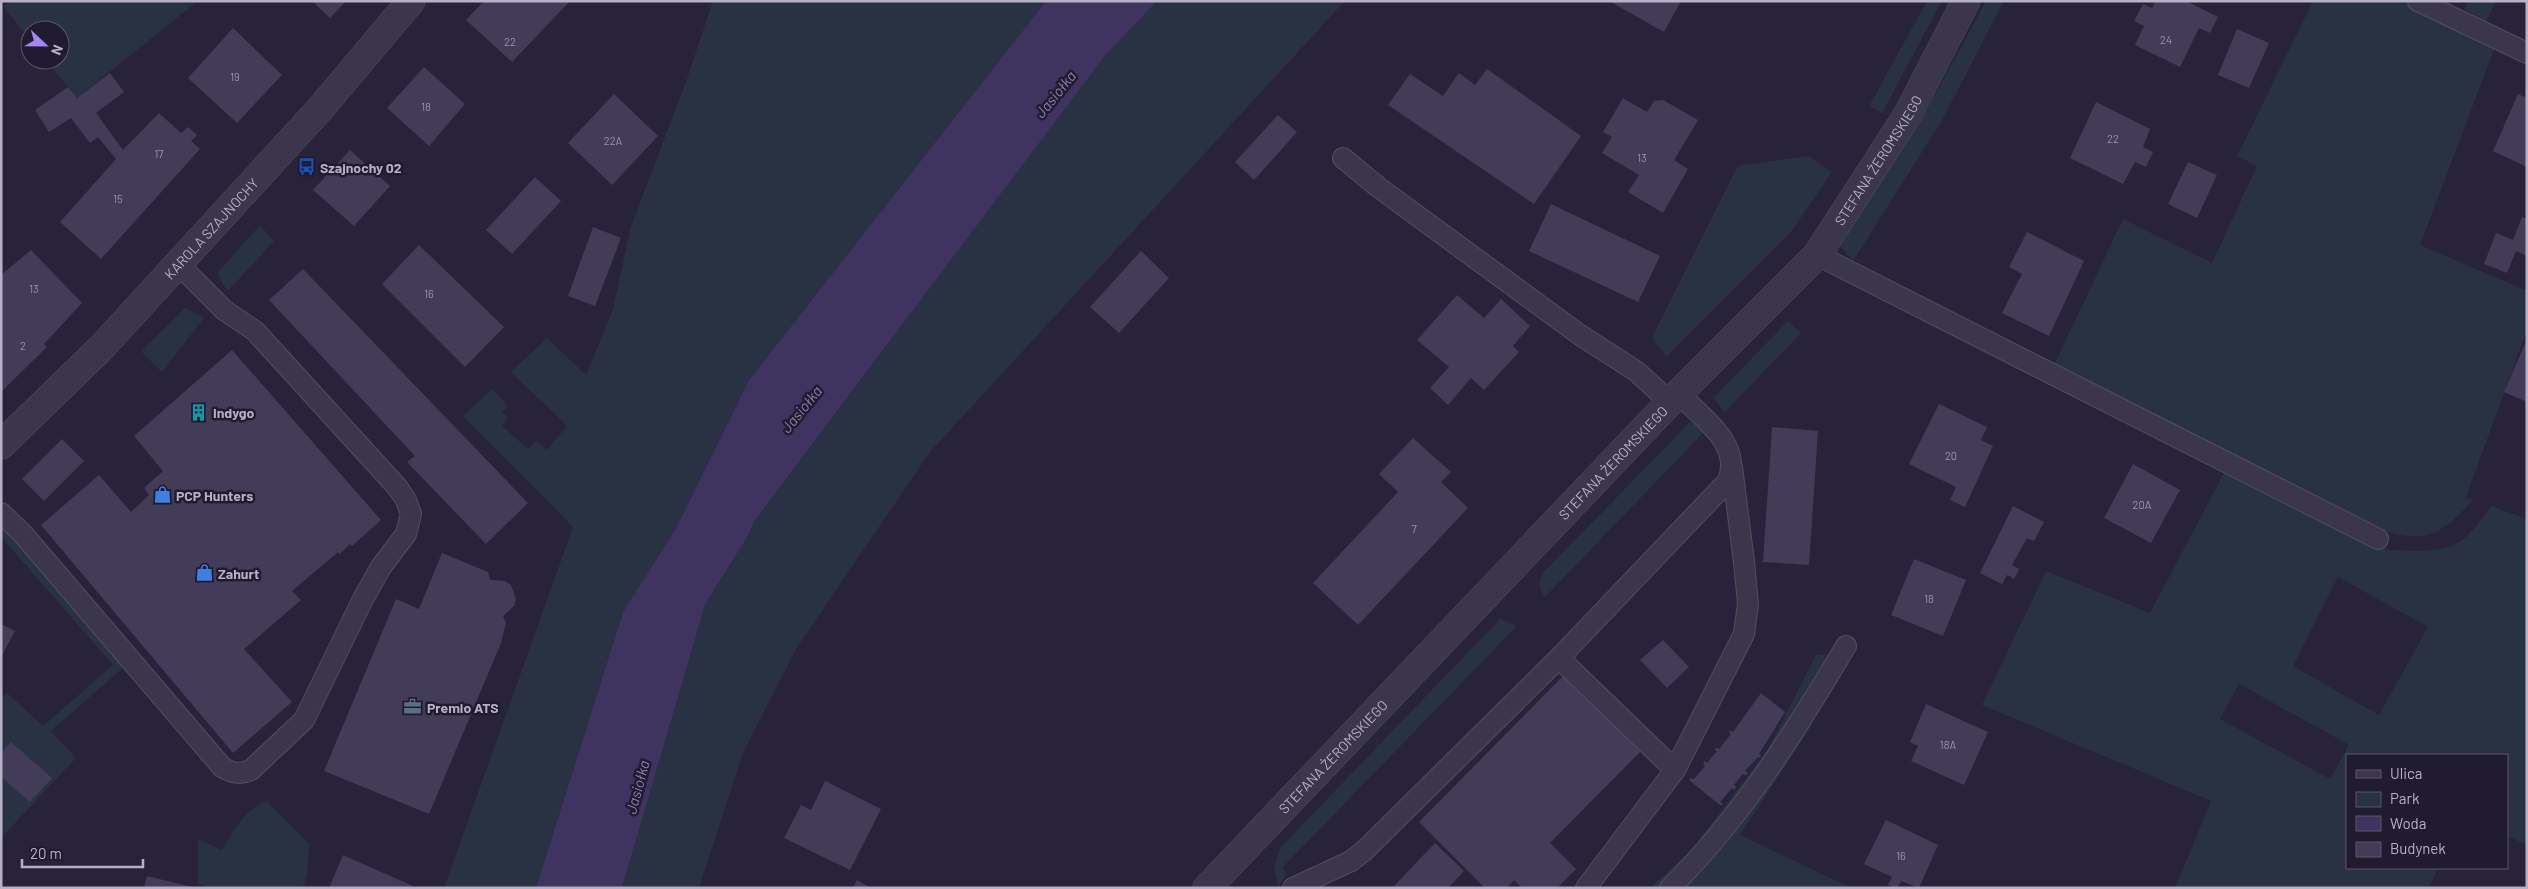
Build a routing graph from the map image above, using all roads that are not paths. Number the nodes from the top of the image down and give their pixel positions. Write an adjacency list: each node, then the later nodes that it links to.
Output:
1 (411, 1): 7 (street, KAROLA SZAJNOCHY)
2 (1966, 1): 6 (street, STEFANA ŻEROMSKIEGO)
3 (2418, 1): 4 (lane)
4 (2527, 53)
5 (1343, 158): 8 (lane)
6 (1817, 255): 8 (street, STEFANA ŻEROMSKIEGO); 12 (lane)
7 (178, 264): 9 (street, KAROLA SZAJNOCHY); 11 (lane)
8 (1674, 398): 10 (lane); 16 (street, STEFANA ŻEROMSKIEGO)
9 (1, 445)
10 (1732, 467): 14 (lane); 15 (lane)
11 (1, 513)
12 (2378, 539)
13 (1846, 646): 19 (lane)
14 (1559, 658): 15 (lane); 17 (lane)
15 (1676, 770): 18 (lane)
16 (1207, 888)
17 (1293, 888)
18 (1586, 888)
19 (1670, 888)

